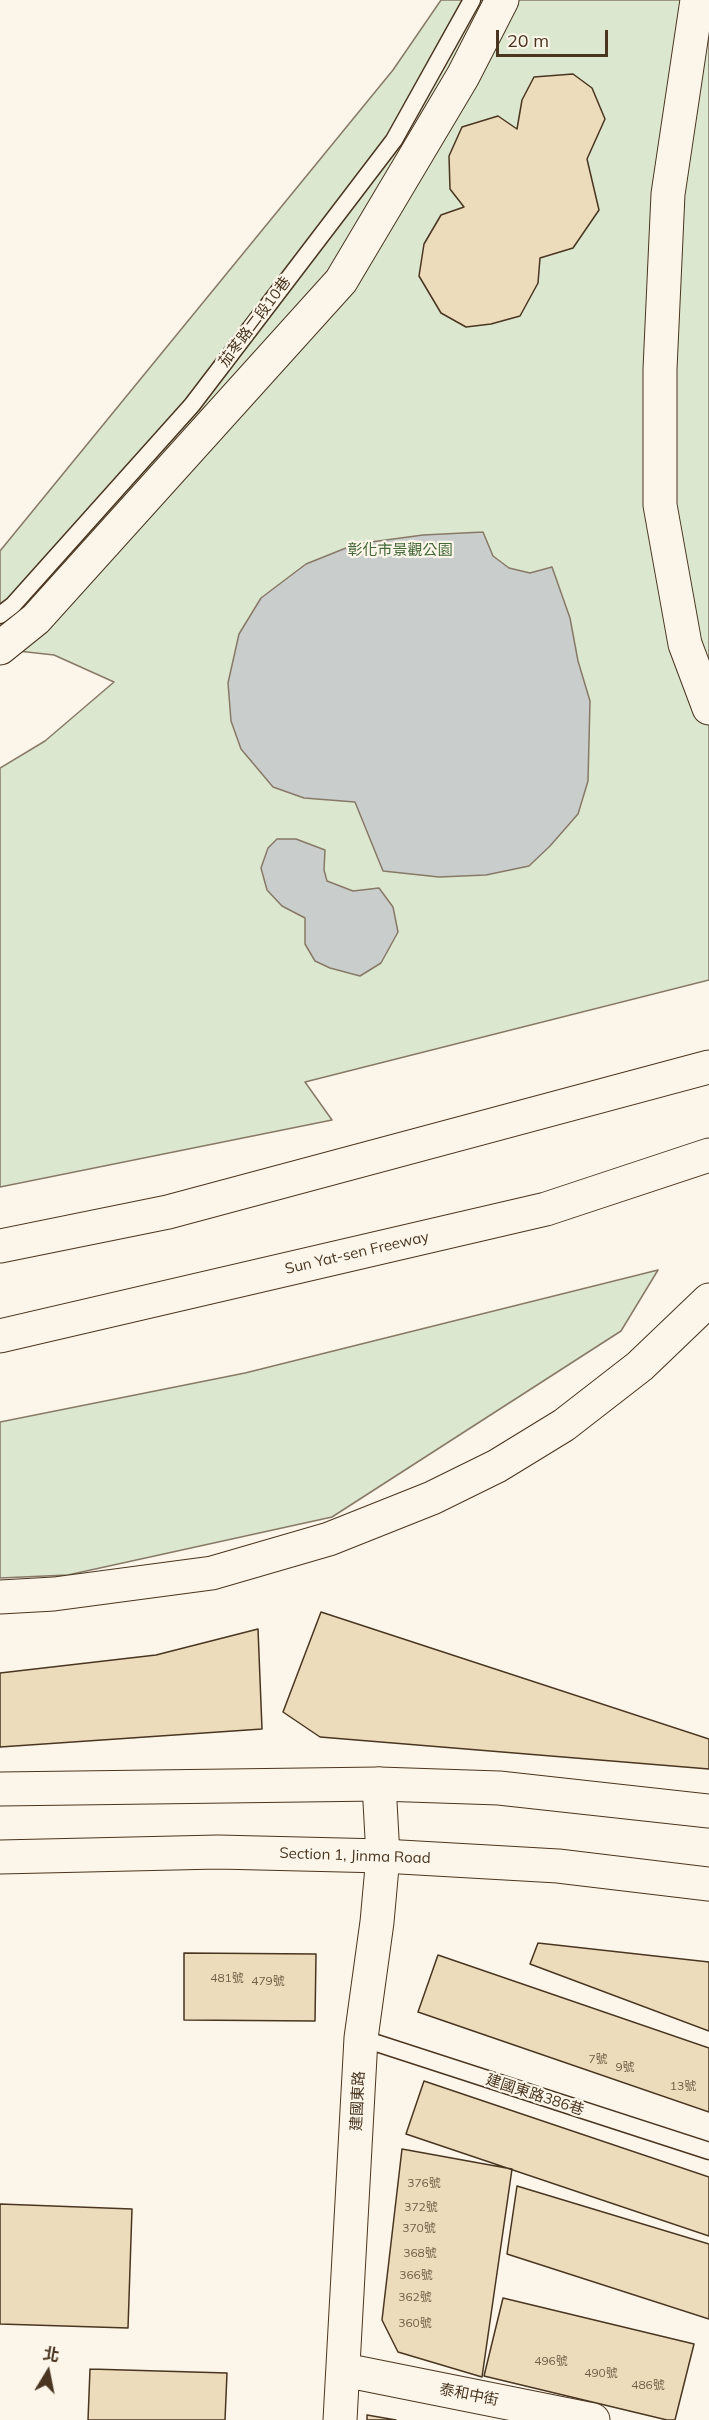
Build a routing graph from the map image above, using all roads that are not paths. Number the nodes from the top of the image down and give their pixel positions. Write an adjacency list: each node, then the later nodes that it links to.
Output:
1 (472, 0): 4 (lane, 茄苳路二段10巷)
2 (502, 0): 5 (main road)
3 (697, 0): 6 (main road)
4 (0, 615)
5 (0, 648)
6 (709, 708)
7 (709, 1067): 9 (main road)
8 (709, 1155): 11 (main road, Sun Yat-sen Freeway)
9 (0, 1246)
10 (709, 1300): 12 (main road)
11 (0, 1336)
12 (0, 1597)
13 (379, 1784): 14 (main road); 15 (main road); 16 (main road, 建國東路)
14 (0, 1789)
15 (709, 1811)
16 (383, 1856): 17 (main road, Section 1, Jinma Road); 18 (main road, Section 1, Jinma Road); 19 (main road, 建國東路)
17 (0, 1857)
18 (709, 1884)
19 (361, 2038): 20 (lane, 建國東路386巷); 21 (main road, 建國東路)
20 (709, 2151)
21 (344, 2370): 22 (main road, 建國東路); 23 (main road, 泰和中街)
22 (340, 2420)
23 (593, 2420)

